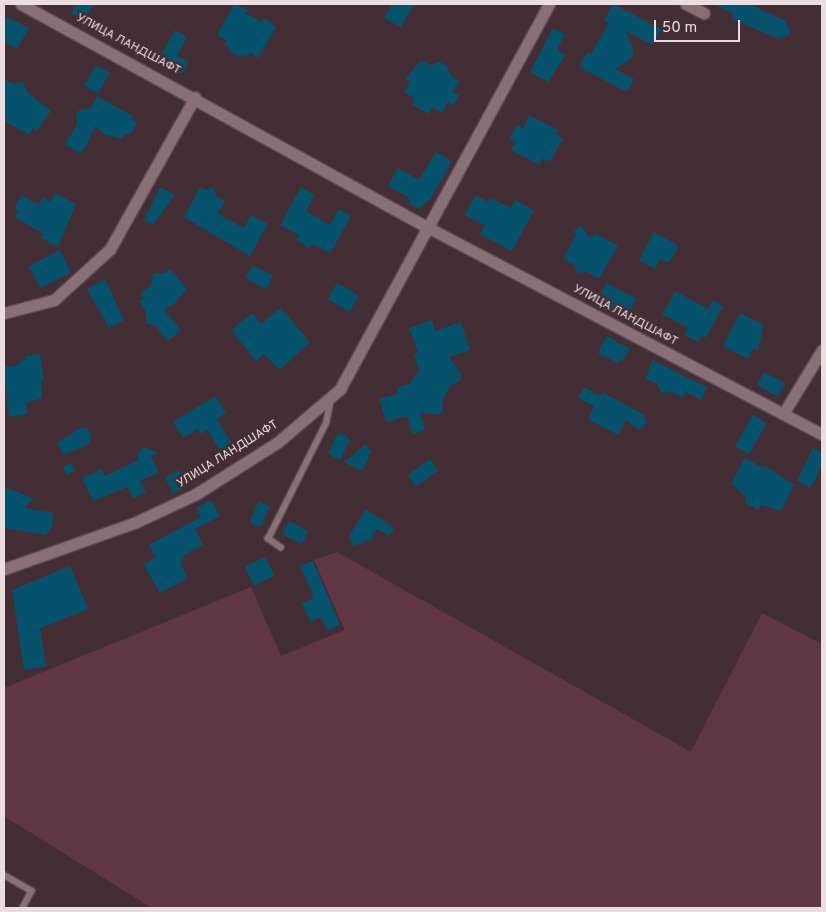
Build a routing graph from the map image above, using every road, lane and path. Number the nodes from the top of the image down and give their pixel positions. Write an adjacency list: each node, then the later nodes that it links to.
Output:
1 (21, 4): 5 (street, УЛИЦА ЛАНДШАФТ)
2 (549, 4): 6 (street, УЛИЦА ЛАНДШАФТ)
3 (686, 4): 4 (street)
4 (704, 13)
5 (195, 97): 6 (street, УЛИЦА ЛАНДШАФТ); 7 (street)
6 (429, 228): 9 (street, УЛИЦА ЛАНДШАФТ); 10 (street, УЛИЦА ЛАНДШАФТ)
7 (4, 313)
8 (822, 350): 10 (street)
9 (331, 398): 12 (lane); 13 (street, УЛИЦА ЛАНДШАФТ)
10 (783, 414): 11 (street, УЛИЦА ЛАНДШАФТ)
11 (822, 434)
12 (280, 548)
13 (4, 569)
14 (4, 875): 15 (lane)
15 (23, 908)

